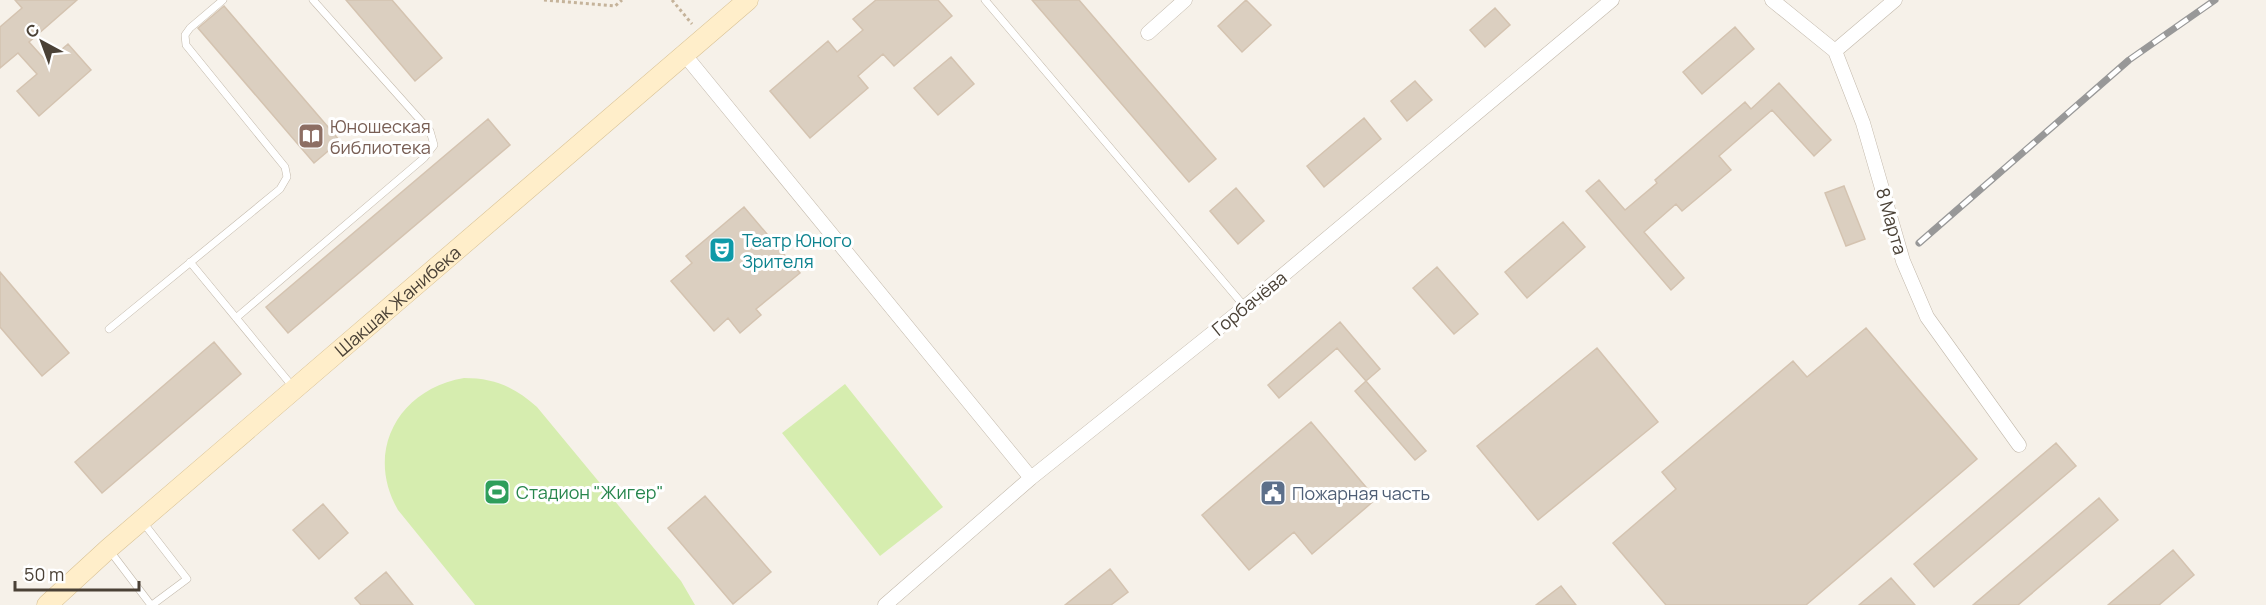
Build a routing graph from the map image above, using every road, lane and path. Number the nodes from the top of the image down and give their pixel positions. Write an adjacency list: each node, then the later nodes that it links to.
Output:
1 (223, 0): 16 (lane)
2 (313, 0): 18 (lane)
3 (544, 0): 4 (path)
4 (622, 0)
5 (672, 0): 13 (path)
6 (748, 0): 13 (main road, Шакшак Жанибека)
7 (985, 0): 17 (lane)
8 (1185, 0): 12 (street)
9 (1612, 0): 17 (street, Горбачёва)
10 (1772, 0): 14 (street, 8 Марта)
11 (1895, 0): 14 (street)
12 (1148, 33)
13 (703, 37): 15 (main road, Шакшак Жанибека)
14 (1834, 51): 21 (street, 8 Марта)
15 (684, 54): 20 (main road, Шакшак Жанибека); 22 (street)
16 (190, 262): 18 (lane); 19 (lane)
17 (1245, 307): 22 (street, Горбачёва)
18 (236, 318): 20 (lane)
19 (109, 329)
20 (295, 389): 23 (main road, Шакшак Жанибека)
21 (2019, 446)
22 (1031, 478): 27 (street, Горбачёва)
23 (142, 521): 24 (main road, Шакшак Жанибека); 26 (lane)
24 (108, 549): 25 (main road, Шакшак Жанибека); 26 (lane)
25 (47, 605)
26 (152, 605)
27 (885, 605)

